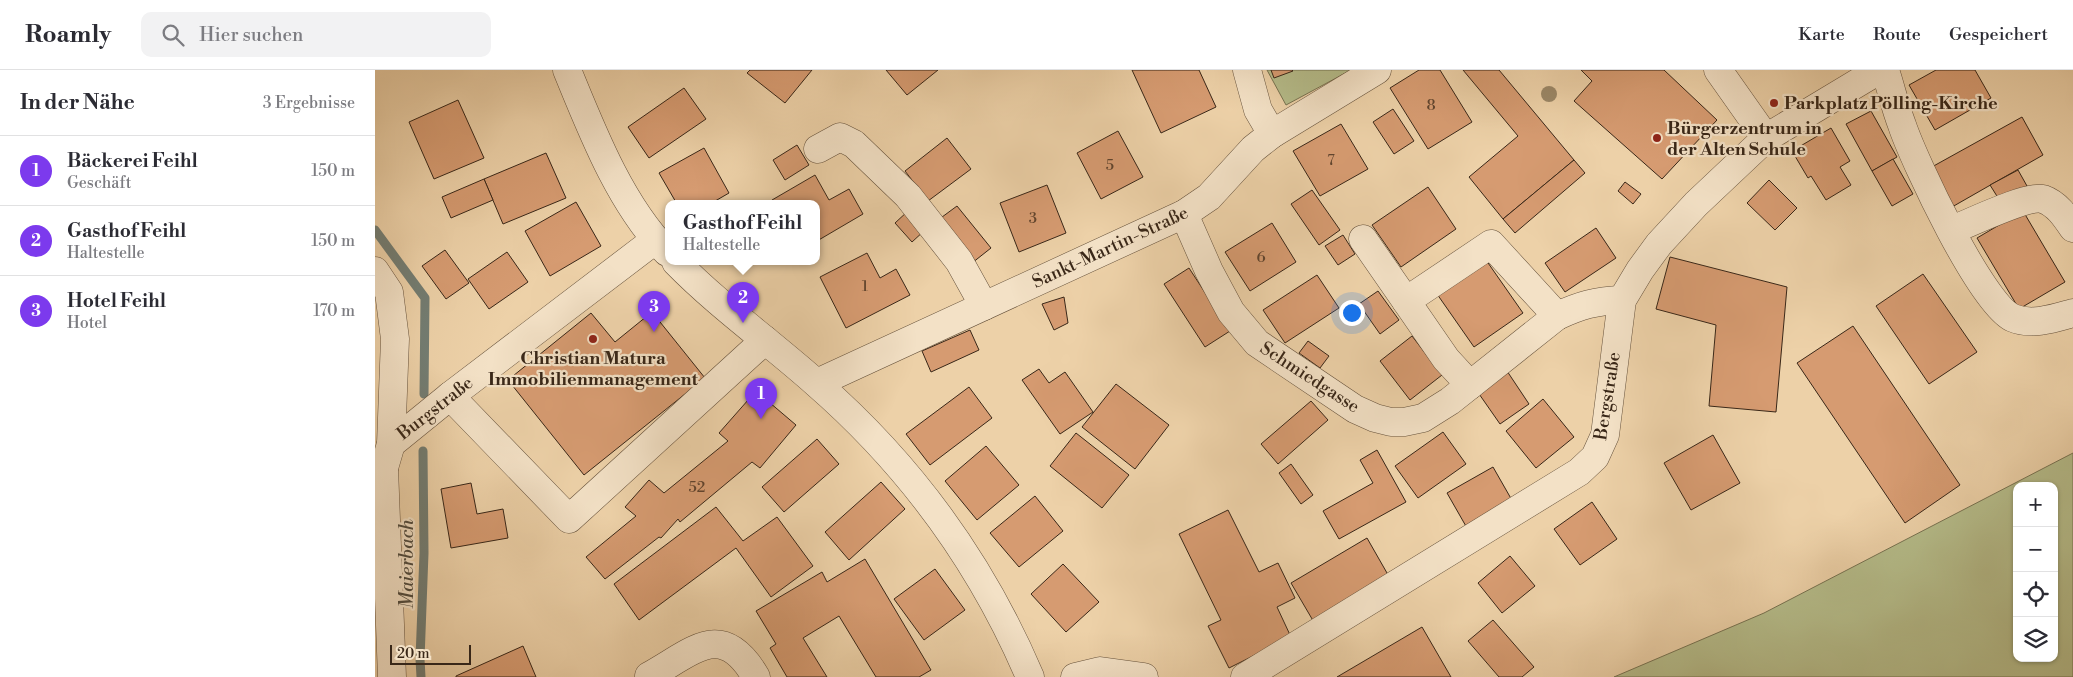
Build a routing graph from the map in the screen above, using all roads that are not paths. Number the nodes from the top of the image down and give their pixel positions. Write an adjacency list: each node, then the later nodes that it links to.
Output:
1 (567, 70): 14 (street)
2 (1247, 70): 7 (street)
3 (1377, 70): 7 (street, Sankt-Martin-Straße)
4 (1718, 70): 8 (street)
5 (1879, 70): 8 (street, Bergstraße)
6 (1885, 70): 12 (street)
7 (1272, 134): 10 (street, Sankt-Martin-Straße)
8 (1766, 138): 17 (street, Bergstraße)
9 (818, 149): 19 (street)
10 (1184, 214): 19 (street, Sankt-Martin-Straße); 24 (street, Schmiedgasse)
11 (2073, 228): 12 (street)
12 (1953, 230): 20 (street)
13 (1363, 239): 18 (street)
14 (662, 247): 25 (street, Burgstraße)
15 (679, 265): 22 (street)
16 (375, 271): 26 (street)
17 (1622, 300): 21 (street, Schmiedgasse); 33 (street, Bergstraße)
18 (1406, 302): 21 (street); 24 (street)
19 (984, 306): 23 (street, Sankt-Martin-Straße)
20 (2073, 313)
21 (1557, 316): 24 (street, Schmiedgasse)
22 (765, 340): 23 (street); 25 (street)
23 (817, 383): 30 (street)
24 (1470, 385)
25 (450, 396): 26 (street, Burgstraße)
26 (383, 463): 28 (street)
27 (649, 676): 29 (street)
28 (392, 677)
29 (756, 677)
30 (1030, 677)
31 (1075, 677): 32 (street)
32 (1144, 677)
33 (1245, 677)

